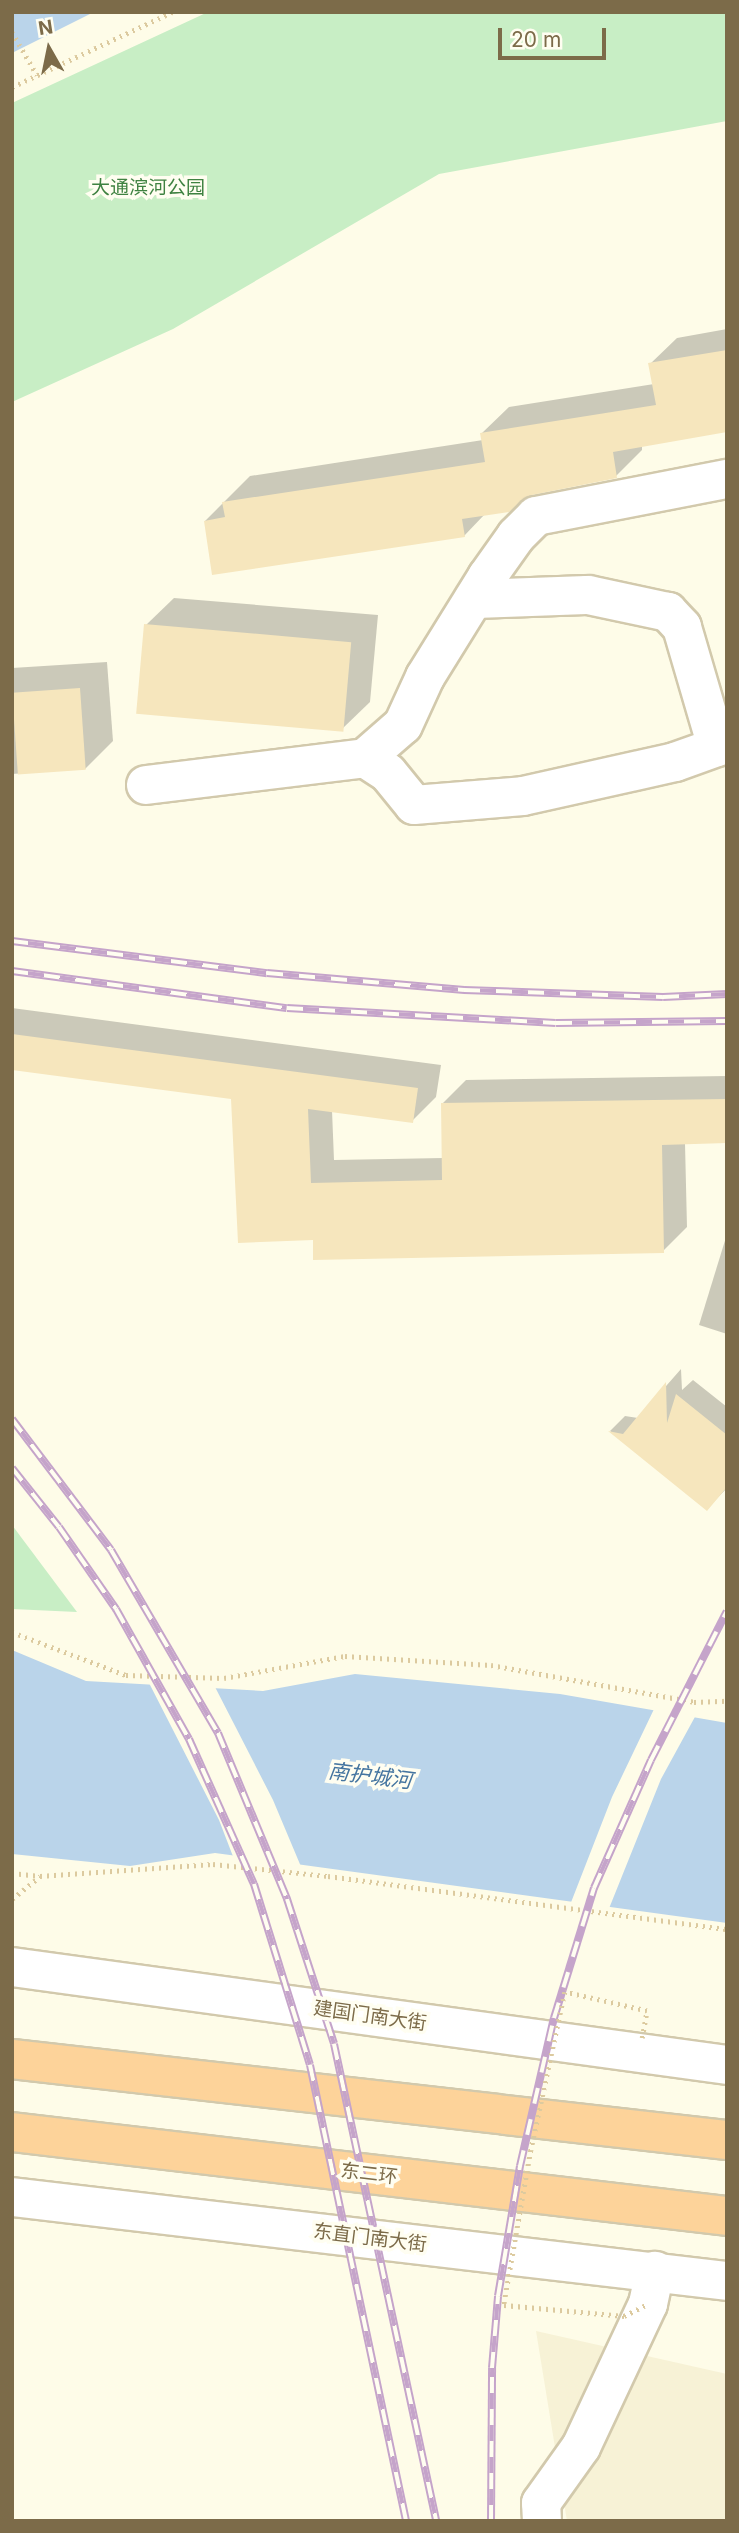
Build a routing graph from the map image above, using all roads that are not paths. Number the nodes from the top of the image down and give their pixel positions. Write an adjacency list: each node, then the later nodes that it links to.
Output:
1 (727, 479): 2 (street)
2 (474, 598): 3 (street); 3 (street)
3 (365, 758): 4 (street)
4 (146, 785)
5 (12, 1967): 8 (street, 建国门南大街)
6 (12, 2035): 9 (highway)
7 (12, 2059): 9 (highway)
8 (727, 2065)
9 (167, 2077): 11 (highway)
10 (12, 2132): 13 (highway, 东二环)
11 (727, 2140)
12 (12, 2197): 15 (street, 东直门南大街)
13 (727, 2216)
14 (727, 2281): 15 (street, 东直门南大街)
15 (651, 2288): 16 (street)
16 (542, 2521)

